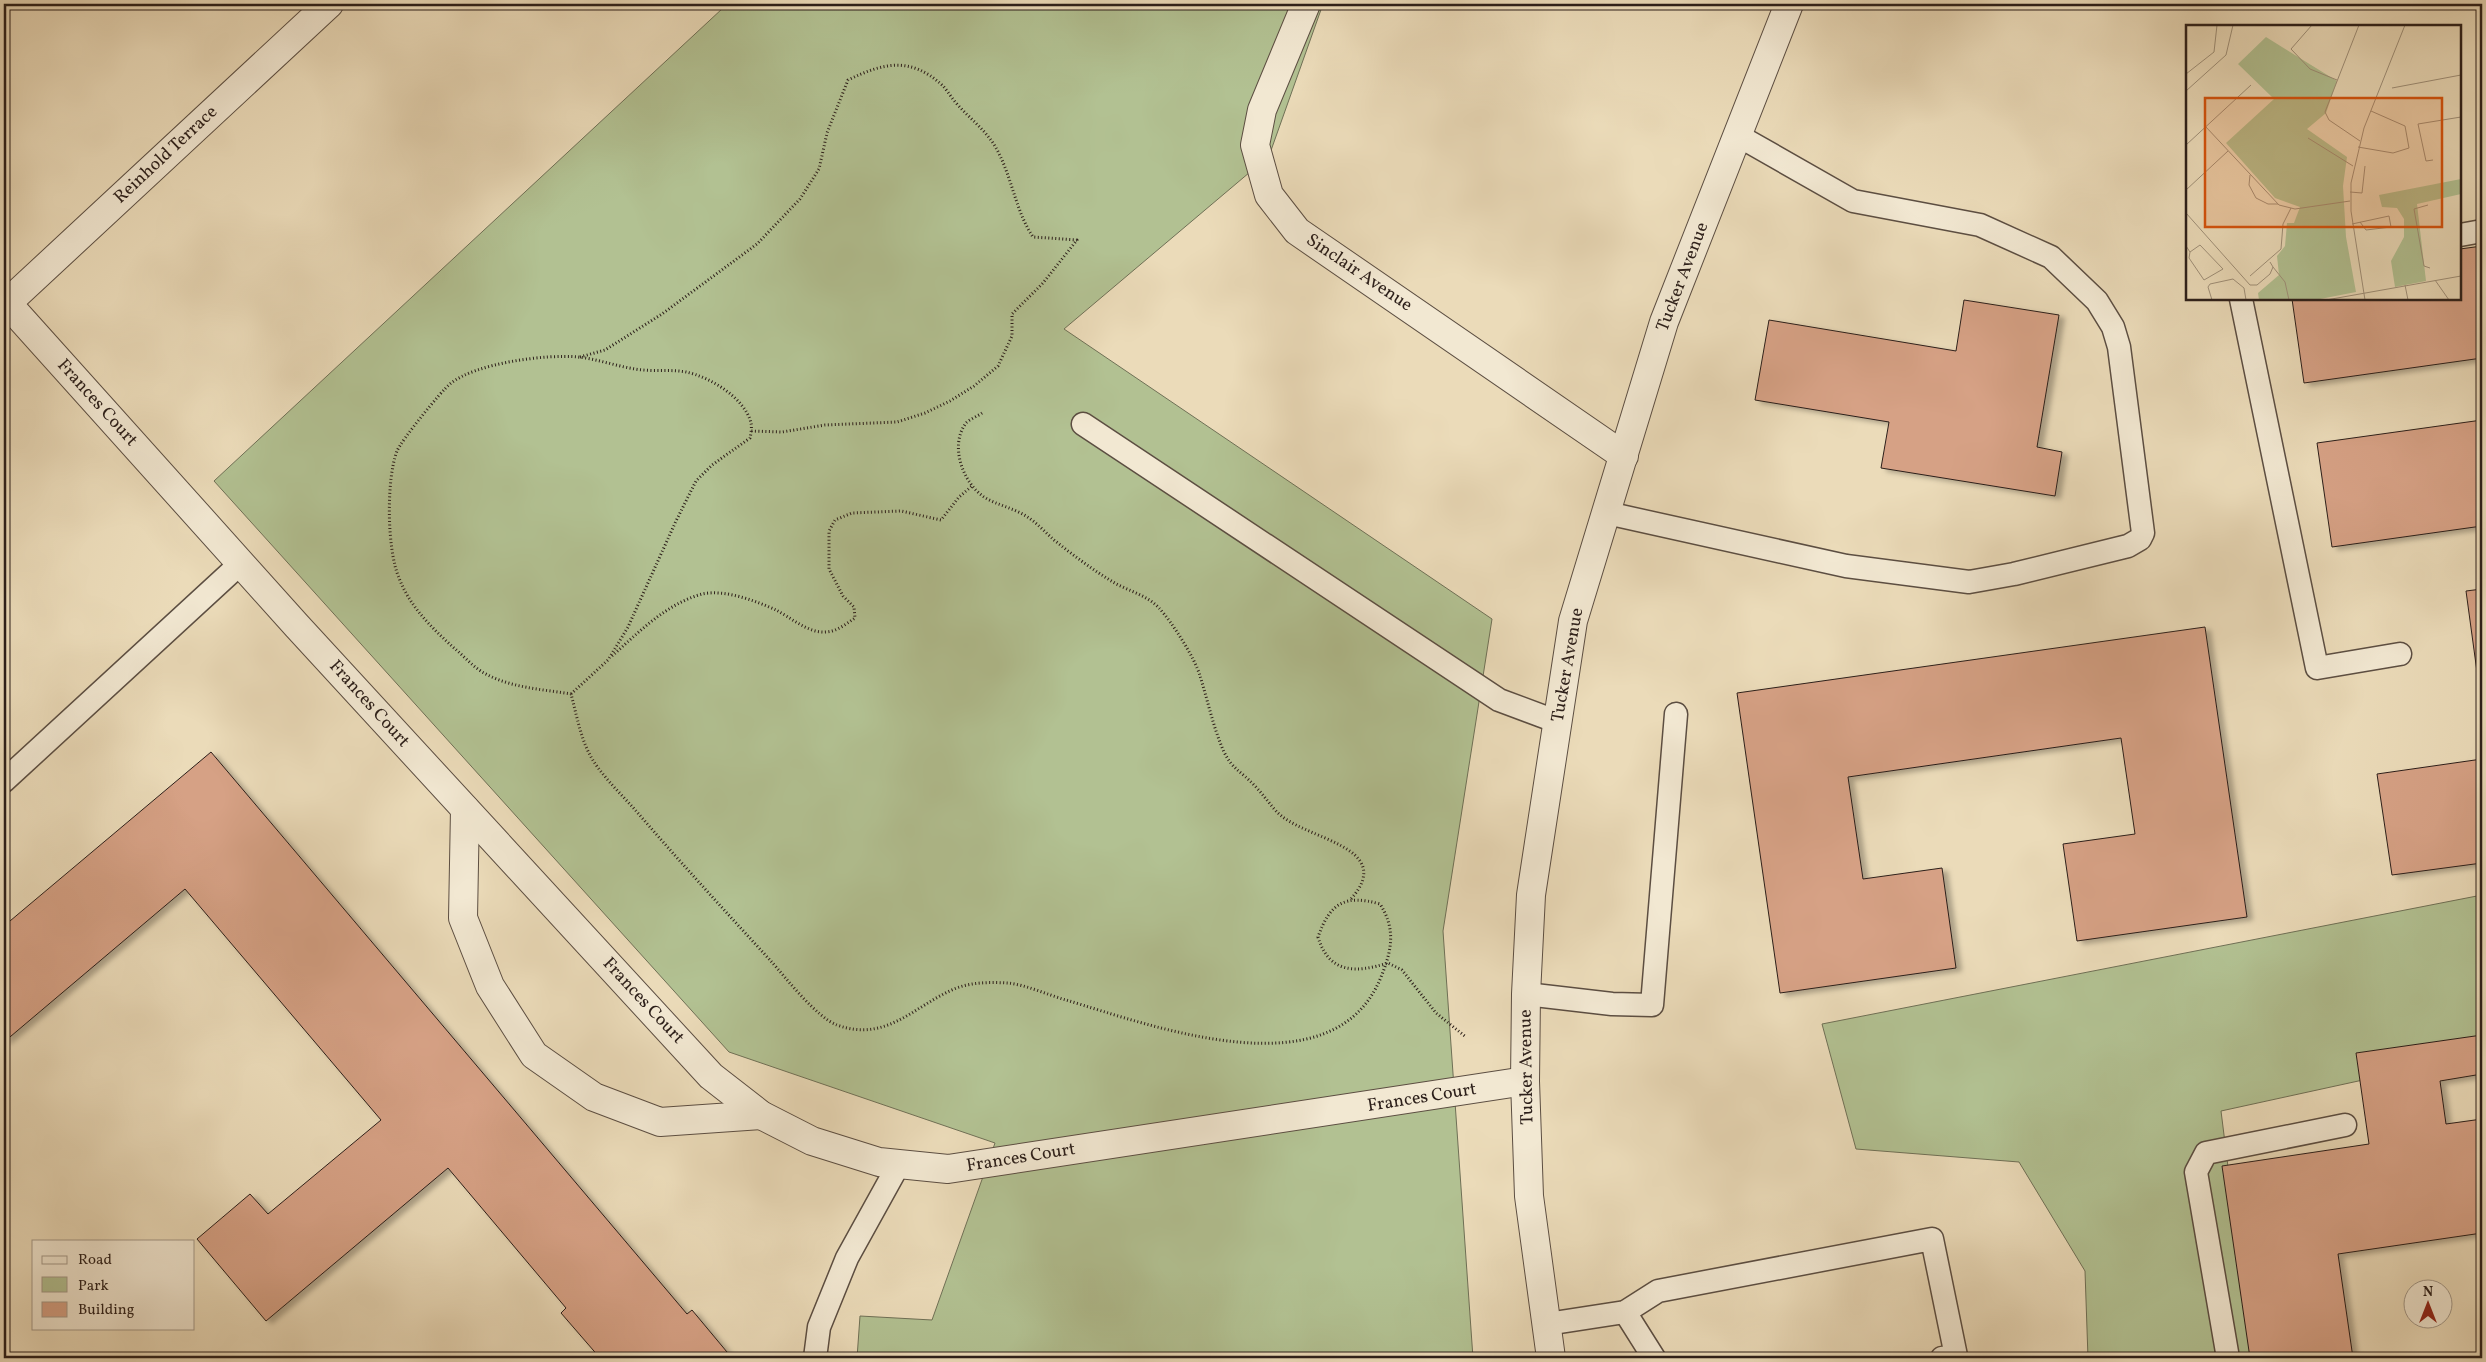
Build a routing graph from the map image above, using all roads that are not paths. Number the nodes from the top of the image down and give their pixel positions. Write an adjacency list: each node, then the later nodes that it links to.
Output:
1 (329, 4): 8 (street, Reinhold Terrace)
2 (1306, 4): 10 (street, Sinclair Avenue)
3 (1789, 4): 4 (street, Tucker Avenue)
4 (1737, 135): 10 (street, Tucker Avenue); 11 (lane)
5 (2482, 230): 6 (lane)
6 (2461, 234)
7 (2241, 300): 13 (lane)
8 (5, 304): 12 (street, Frances Court)
9 (1083, 424): 15 (lane)
10 (1624, 456): 11 (street, Tucker Avenue)
11 (1607, 513): 15 (street, Tucker Avenue)
12 (241, 563): 16 (lane); 17 (street, Frances Court)
13 (2400, 654)
14 (1676, 714): 18 (lane)
15 (1558, 722): 18 (street, Tucker Avenue)
16 (4, 781)
17 (465, 809): 20 (street, Frances Court); 20 (street)
18 (1526, 994): 19 (street, Tucker Avenue)
19 (1525, 1081): 22 (street, Frances Court); 24 (street, Tucker Avenue)
20 (761, 1115): 22 (street, Frances Court)
21 (2345, 1125): 29 (lane)
22 (898, 1164): 25 (lane)
23 (1625, 1312): 24 (lane); 27 (lane); 28 (lane)
24 (1547, 1324): 26 (street, Tucker Avenue)
25 (815, 1358)
26 (1551, 1358)
27 (1654, 1358)
28 (1942, 1358)
29 (2228, 1358)

